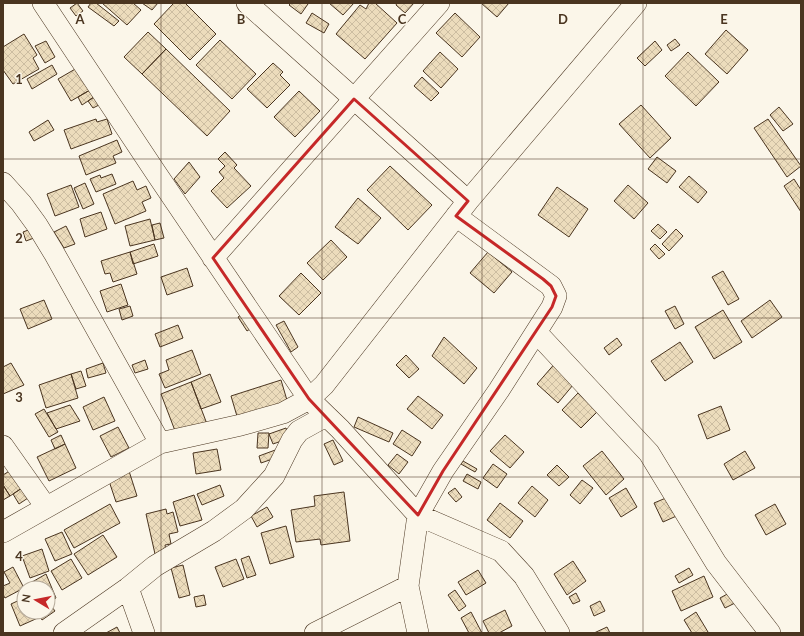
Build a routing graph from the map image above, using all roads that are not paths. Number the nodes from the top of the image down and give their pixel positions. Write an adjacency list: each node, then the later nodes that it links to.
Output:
1 (43, 3): 8 (street)
2 (247, 3): 5 (street)
3 (439, 3): 5 (street)
4 (636, 3): 7 (street)
5 (354, 99): 7 (street); 8 (street)
6 (3, 183): 12 (street)
7 (462, 208): 9 (street); 10 (street)
8 (213, 258): 10 (street)
9 (536, 332): 15 (street); 24 (street)
10 (309, 399): 11 (street); 12 (street)
11 (326, 416): 15 (street); 18 (street)
12 (160, 443): 14 (street)
13 (3, 446): 14 (street)
14 (46, 507): 16 (street)
15 (418, 515): 17 (street); 23 (street)
16 (3, 532)
17 (408, 586): 21 (street); 22 (street)
18 (128, 588): 19 (street); 20 (street)
19 (66, 632)
20 (144, 633)
21 (315, 633)
22 (418, 633)
23 (559, 633)
24 (770, 633)

